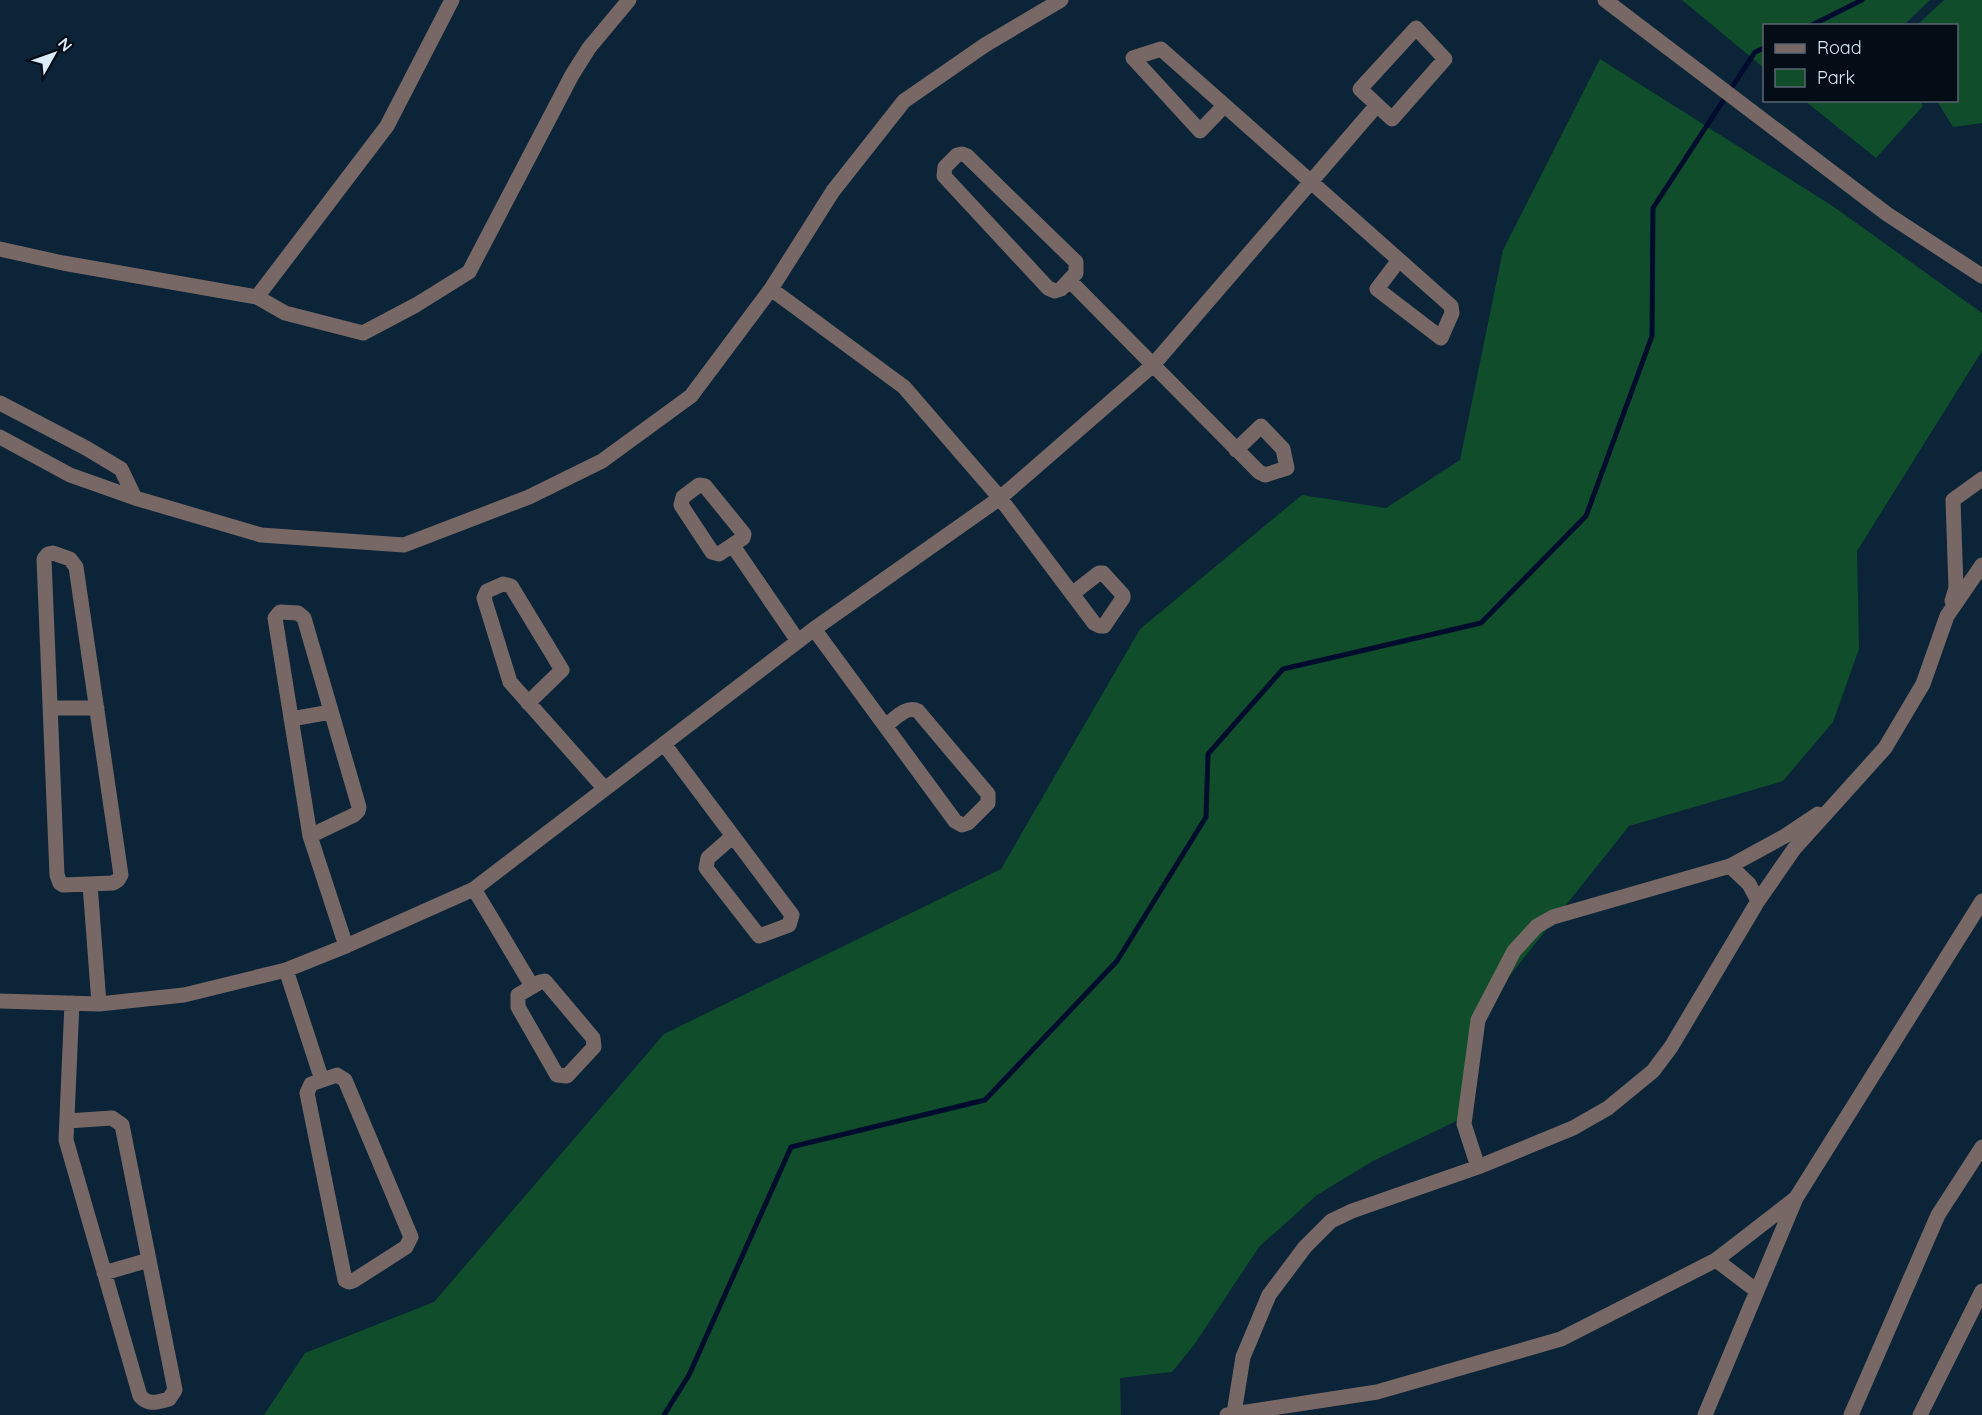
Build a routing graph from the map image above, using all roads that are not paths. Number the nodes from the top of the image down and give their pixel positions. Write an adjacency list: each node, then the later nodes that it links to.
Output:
1 (452, 0): 13 (street)
2 (629, 0): 13 (street)
3 (1061, 0): 12 (street)
4 (1608, 2): 10 (street)
5 (1377, 105): 5 (street); 7 (street)
6 (1224, 106): 6 (street); 7 (street)
7 (1310, 182): 9 (street); 14 (street)
8 (0, 249): 13 (street)
9 (1399, 260): 9 (street)
10 (1982, 276)
11 (1069, 280): 11 (street); 14 (street)
12 (771, 289): 19 (street); 20 (street)
13 (257, 297)
14 (1153, 366): 17 (street); 20 (street)
15 (0, 403): 19 (street)
16 (0, 437): 19 (street)
17 (1236, 450)
18 (1982, 479): 24 (street)
19 (135, 498)
20 (1000, 498): 23 (street); 25 (street)
21 (733, 546): 21 (street); 26 (street)
22 (1982, 565): 24 (street)
23 (1072, 594)
24 (1947, 616): 35 (street)
25 (814, 629): 26 (street); 32 (street)
26 (798, 641): 33 (street)
27 (528, 703): 27 (street); 34 (street)
28 (50, 708): 29 (street); 29 (street); 39 (street)
29 (97, 708): 39 (street)
30 (331, 712): 31 (street); 31 (street); 36 (street)
31 (291, 719): 36 (street)
32 (885, 726): 32 (street)
33 (664, 744): 34 (street); 37 (street)
34 (605, 789): 40 (street)
35 (1835, 802): 38 (street); 41 (street)
36 (310, 836): 43 (street)
37 (733, 836): 37 (street)
38 (1730, 866): 41 (street); 52 (street)
39 (90, 884): 48 (street)
40 (474, 889): 43 (street); 45 (street)
41 (1758, 901): 52 (street)
42 (1982, 901): 53 (street)
43 (346, 946): 44 (street)
44 (286, 970): 48 (street); 49 (street)
45 (532, 986): 45 (street)
46 (0, 1001): 47 (street)
47 (72, 1003): 48 (street); 50 (street)
48 (99, 1004)
49 (322, 1080): 49 (street)
50 (67, 1121): 54 (street); 56 (street)
51 (1982, 1147): 61 (street)
52 (1478, 1167): 59 (street)
53 (1796, 1198): 55 (street); 57 (street)
54 (149, 1260): 56 (street); 56 (street)
55 (1716, 1260): 57 (street); 59 (street)
56 (104, 1273)
57 (1757, 1290): 60 (street)
58 (1982, 1291): 62 (street)
59 (1229, 1414)
60 (1704, 1415)
61 (1851, 1415)
62 (1920, 1415)

